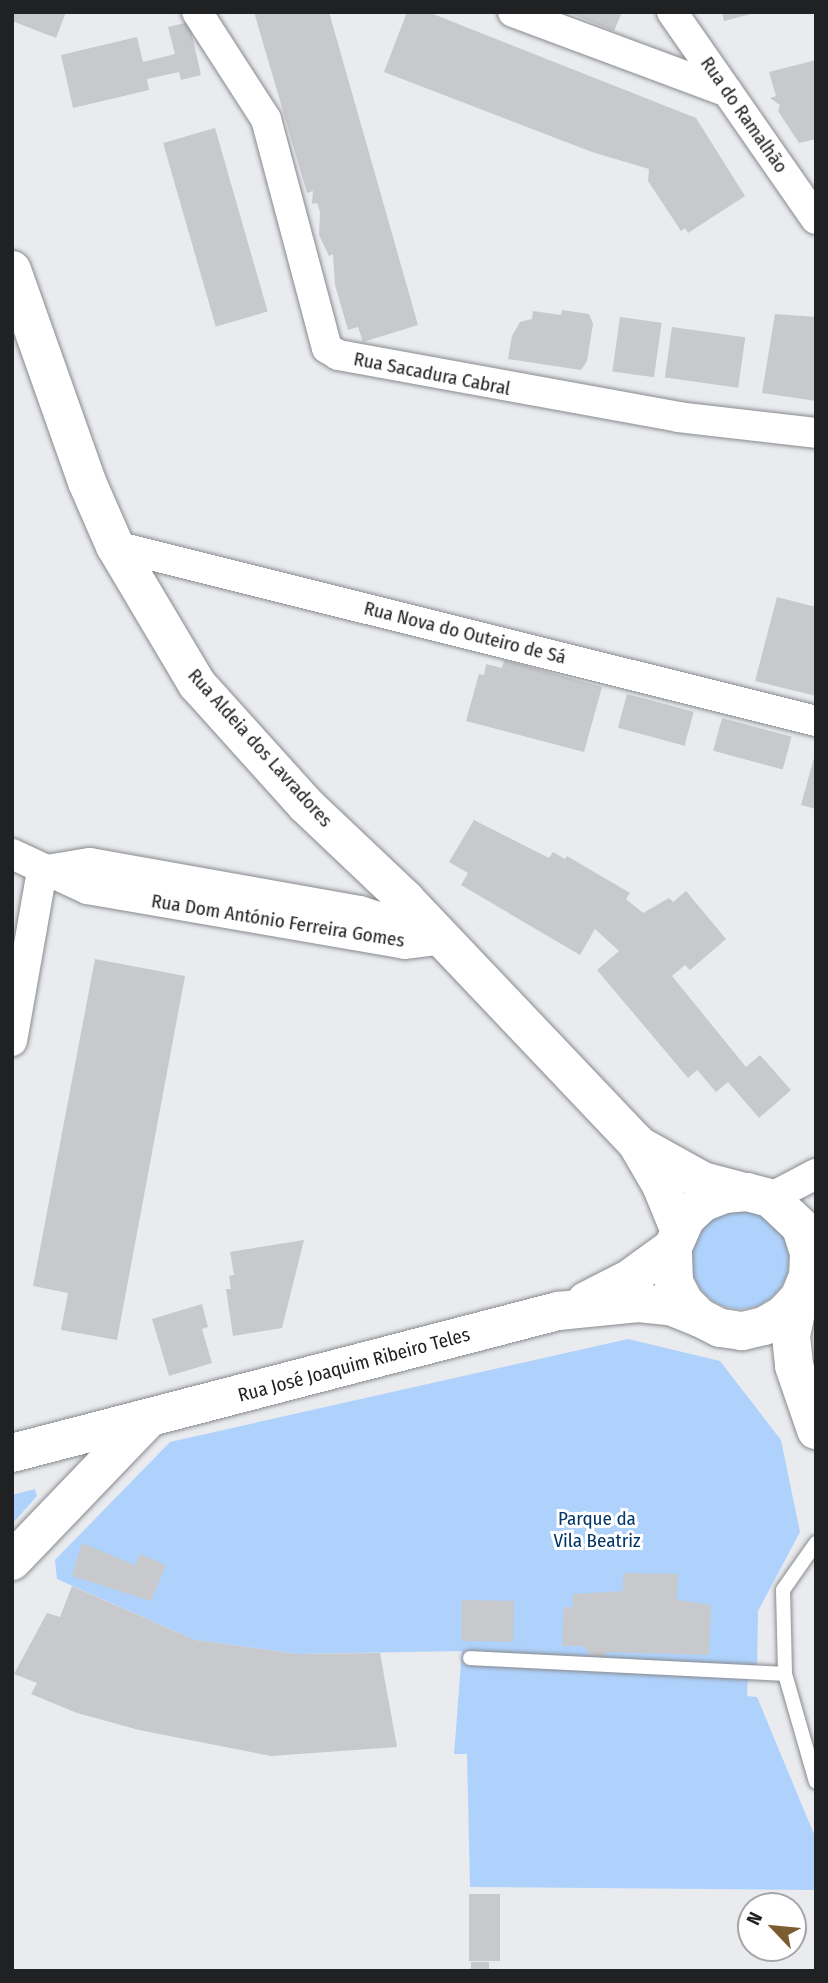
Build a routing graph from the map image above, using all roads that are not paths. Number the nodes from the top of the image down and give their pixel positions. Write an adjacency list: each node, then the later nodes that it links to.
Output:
1 (197, 12): 7 (street, Rua Sacadura Cabral)
2 (513, 12): 4 (street)
3 (672, 12): 4 (street, Rua do Ramalhão)
4 (728, 92): 5 (street, Rua do Ramalhão)
5 (816, 219)
6 (12, 270): 8 (main road, Rua Aldeia dos Lavradores)
7 (816, 433)
8 (114, 546): 9 (street, Rua Nova do Outeiro de Sá); 13 (main road, Rua Aldeia dos Lavradores)
9 (816, 721)
10 (12, 854): 11 (street)
11 (43, 871): 12 (street, Rua Dom António Ferreira Gomes); 13 (street, Rua Dom António Ferreira Gomes); 14 (street)
12 (12, 876)
13 (444, 939): 15 (main road, Rua Aldeia dos Lavradores)
14 (12, 1041)
15 (636, 1142): 17 (main road, Rua Aldeia dos Lavradores); 18 (main road, Rua Aldeia dos Lavradores)
16 (816, 1174): 17 (street)
17 (758, 1195): 18 (main road); 19 (main road)
18 (676, 1238): 20 (main road, Rua José Joaquim Ribeiro Teles); 21 (main road)
19 (808, 1263): 21 (main road); 22 (main road)
20 (558, 1311): 21 (main road, Rua José Joaquim Ribeiro Teles); 23 (main road, Rua José Joaquim Ribeiro Teles)
21 (710, 1323): 22 (main road, Rua José Joaquim Ribeiro Teles)
22 (802, 1394): 24 (main road)
23 (149, 1418): 25 (main road, Rua José Joaquim Ribeiro Teles); 27 (main road)
24 (816, 1430)
25 (12, 1453)
26 (816, 1543): 29 (lane)
27 (12, 1561)
28 (470, 1658): 29 (lane)
29 (785, 1674): 30 (lane)
30 (816, 1782)

